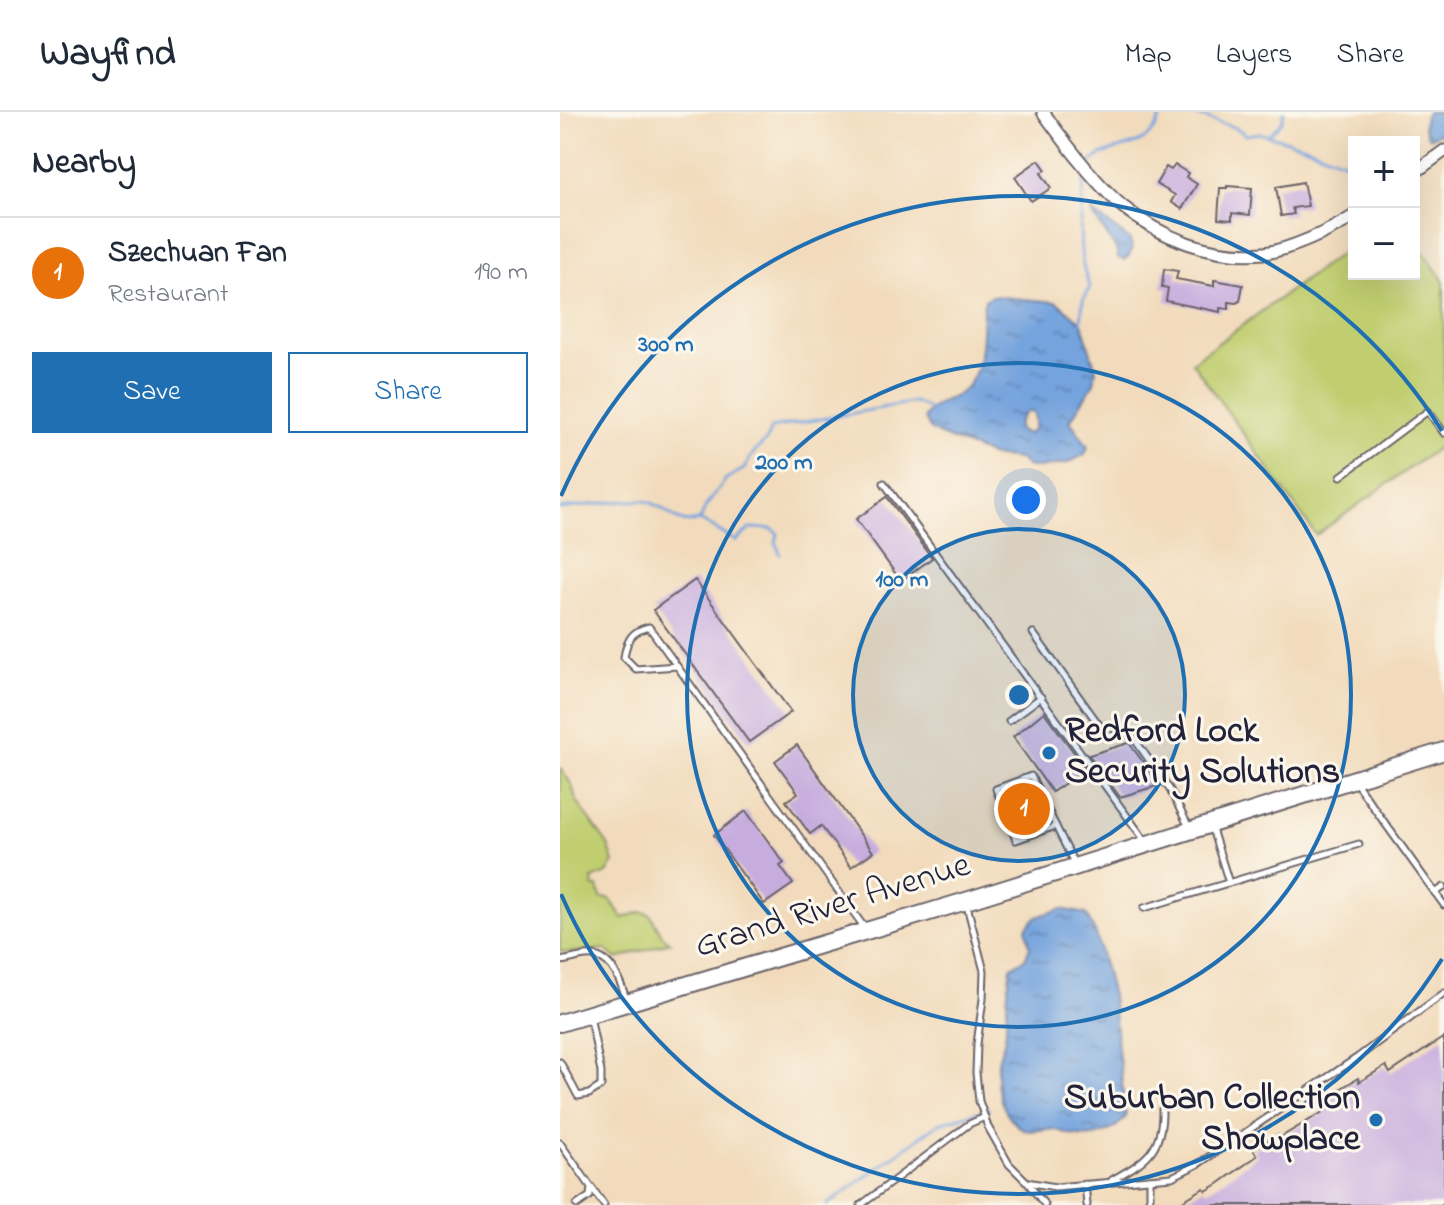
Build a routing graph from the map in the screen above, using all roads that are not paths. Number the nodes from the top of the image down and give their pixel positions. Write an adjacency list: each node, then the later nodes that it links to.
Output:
1 (1043, 112): 4 (street)
2 (1444, 151): 3 (street)
3 (1420, 169)
4 (1348, 220)
5 (1444, 433): 6 (lane)
6 (1341, 476)
7 (884, 483): 10 (lane)
8 (1033, 633): 16 (lane)
9 (677, 666): 9 (lane); 26 (lane)
10 (1041, 697): 11 (lane); 17 (lane)
11 (1009, 721)
12 (1444, 751): 13 (main road, Grand River Avenue)
13 (1354, 779): 14 (main road, Grand River Avenue); 22 (lane)
14 (1210, 824): 16 (main road, Grand River Avenue); 20 (lane)
15 (1056, 826): 15 (lane); 19 (lane)
16 (1190, 830): 17 (main road, Grand River Avenue)
17 (1147, 843): 19 (main road, Grand River Avenue)
18 (1359, 844): 20 (lane)
19 (1076, 866): 23 (main road, Grand River Avenue)
20 (1229, 883): 25 (lane)
21 (1444, 887): 22 (lane)
22 (1435, 893): 24 (lane)
23 (966, 901): 26 (main road, Grand River Avenue); 34 (lane)
24 (1444, 905)
25 (1144, 908)
26 (867, 931): 29 (main road, Grand River Avenue)
27 (560, 961): 29 (lane)
28 (1444, 993): 36 (lane)
29 (628, 1002): 30 (main road, Grand River Avenue)
30 (589, 1014): 31 (main road, Grand River Avenue); 32 (lane)
31 (560, 1023)
32 (560, 1062)
33 (1162, 1109): 37 (lane)
34 (985, 1117): 38 (lane); 43 (lane)
35 (560, 1143): 40 (lane)
36 (1150, 1179): 37 (lane); 46 (lane)
37 (1110, 1181): 39 (lane)
38 (1027, 1182): 39 (lane); 44 (lane)
39 (1085, 1184): 45 (lane)
40 (591, 1187): 41 (lane); 42 (lane)
41 (577, 1205)
42 (604, 1205)
43 (861, 1205)
44 (1045, 1205)
45 (1087, 1205)
46 (1147, 1205)

